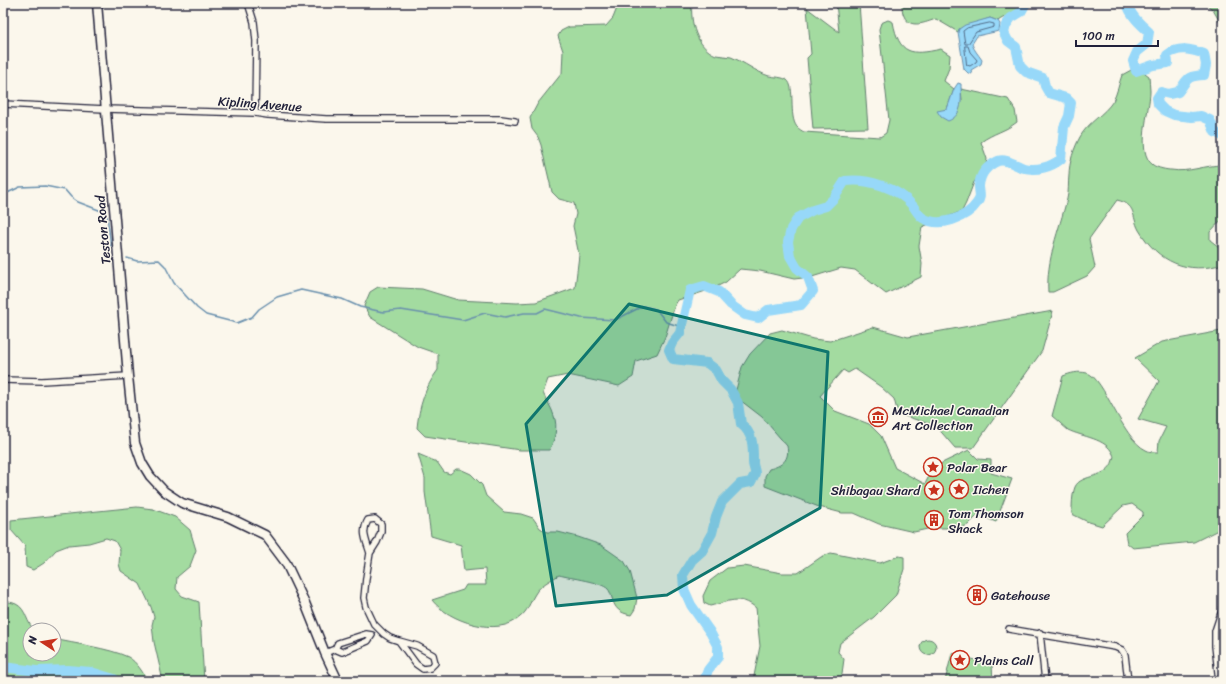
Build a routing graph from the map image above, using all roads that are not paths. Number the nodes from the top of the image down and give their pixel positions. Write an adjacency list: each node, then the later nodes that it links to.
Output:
1 (97, 3): 4 (street, Teston Road)
2 (248, 3): 5 (street)
3 (3, 104): 4 (street, Kipling Avenue)
4 (105, 108): 5 (street, Kipling Avenue); 7 (street, Teston Road)
5 (255, 113): 6 (street, Kipling Avenue)
6 (515, 121)
7 (128, 376): 8 (street); 17 (street, Teston Road)
8 (3, 380)
9 (370, 553): 9 (street); 11 (street)
10 (1223, 607): 21 (street)
11 (380, 629): 14 (street); 15 (street)
12 (1009, 629): 13 (street)
13 (1040, 633): 19 (street); 20 (street)
14 (372, 635): 16 (street); 16 (street)
15 (399, 641): 15 (street)
16 (335, 649): 17 (street)
17 (325, 653): 18 (street, Teston Road)
18 (338, 681)
19 (1044, 681)
20 (1128, 681)
21 (1219, 681)

